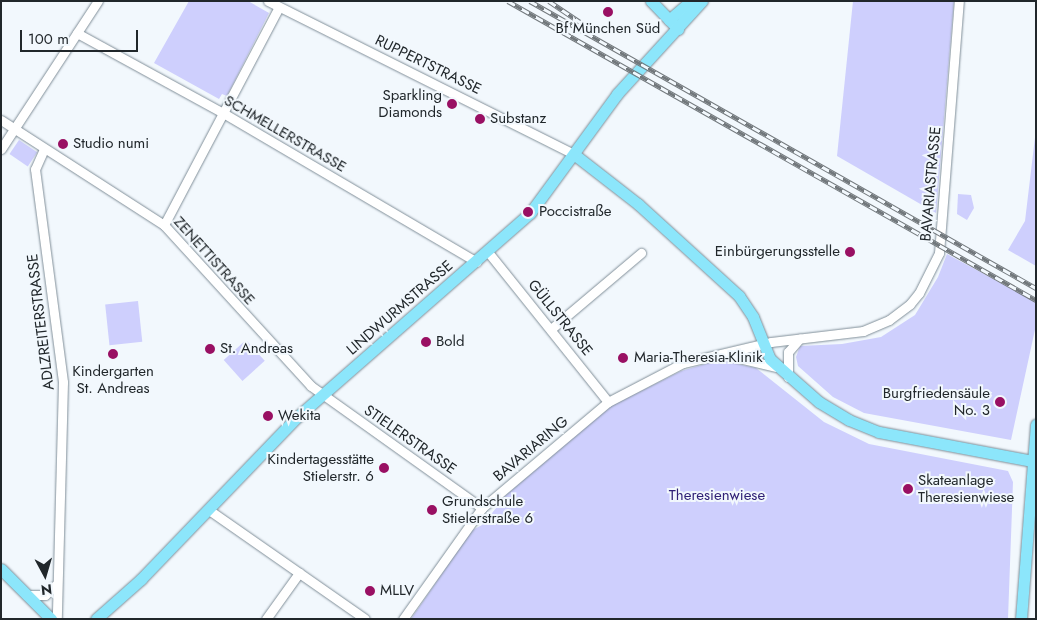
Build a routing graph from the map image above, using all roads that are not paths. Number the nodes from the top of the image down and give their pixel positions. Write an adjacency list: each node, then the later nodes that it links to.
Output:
1 (98, 1): 11 (street)
2 (268, 1): 8 (street, RUPPERTSTRASSE)
3 (651, 1): 9 (main road)
4 (657, 1): 9 (main road)
5 (691, 1): 9 (main road)
6 (702, 1): 10 (main road, LINDWURMSTRASSE)
7 (959, 1): 23 (street, BAVARIASTRASSE)
8 (279, 7): 12 (street); 17 (street, RUPPERTSTRASSE)
9 (668, 19): 10 (main road)
10 (678, 28): 17 (main road, LINDWURMSTRASSE)
11 (77, 33): 12 (street, SCHMELLERSTRASSE); 14 (street)
12 (224, 113): 18 (street); 21 (street, SCHMELLERSTRASSE)
13 (1, 120): 14 (street)
14 (14, 129): 15 (street); 16 (street, ZENETTISTRASSE)
15 (1, 149)
16 (44, 149): 18 (street, ZENETTISTRASSE); 36 (street, ADLZREITERSTRASSE)
17 (575, 155): 19 (main road, LINDWURMSTRASSE); 24 (main road)
18 (164, 225): 28 (street, ZENETTISTRASSE)
19 (488, 252): 21 (main road, LINDWURMSTRASSE); 22 (street, GÜLLSTRASSE)
20 (641, 253): 22 (street)
21 (476, 262): 28 (main road, LINDWURMSTRASSE)
22 (551, 329): 29 (street, GÜLLSTRASSE)
23 (800, 338): 24 (street, BAVARIASTRASSE); 27 (street)
24 (762, 344): 25 (street, BAVARIARING); 26 (main road)
25 (719, 354): 26 (street, BAVARIARING); 29 (street, BAVARIARING)
26 (776, 367): 27 (main road)
27 (788, 377): 31 (main road)
28 (322, 395): 32 (street, STIELERSTRASSE); 33 (main road, LINDWURMSTRASSE)
29 (608, 402): 32 (street, BAVARIARING)
30 (1036, 425): 31 (main road)
31 (1034, 461): 44 (main road)
32 (482, 508): 43 (street, BAVARIARING)
33 (209, 510): 35 (street); 40 (main road, LINDWURMSTRASSE)
34 (1, 568): 37 (main road)
35 (299, 573): 41 (street); 42 (street)
36 (57, 584): 37 (street); 39 (street, ADLZREITERSTRASSE)
37 (26, 595): 38 (main road)
38 (51, 619)
39 (57, 619)
40 (96, 619)
41 (266, 619)
42 (366, 619)
43 (403, 619)
44 (1021, 619)

